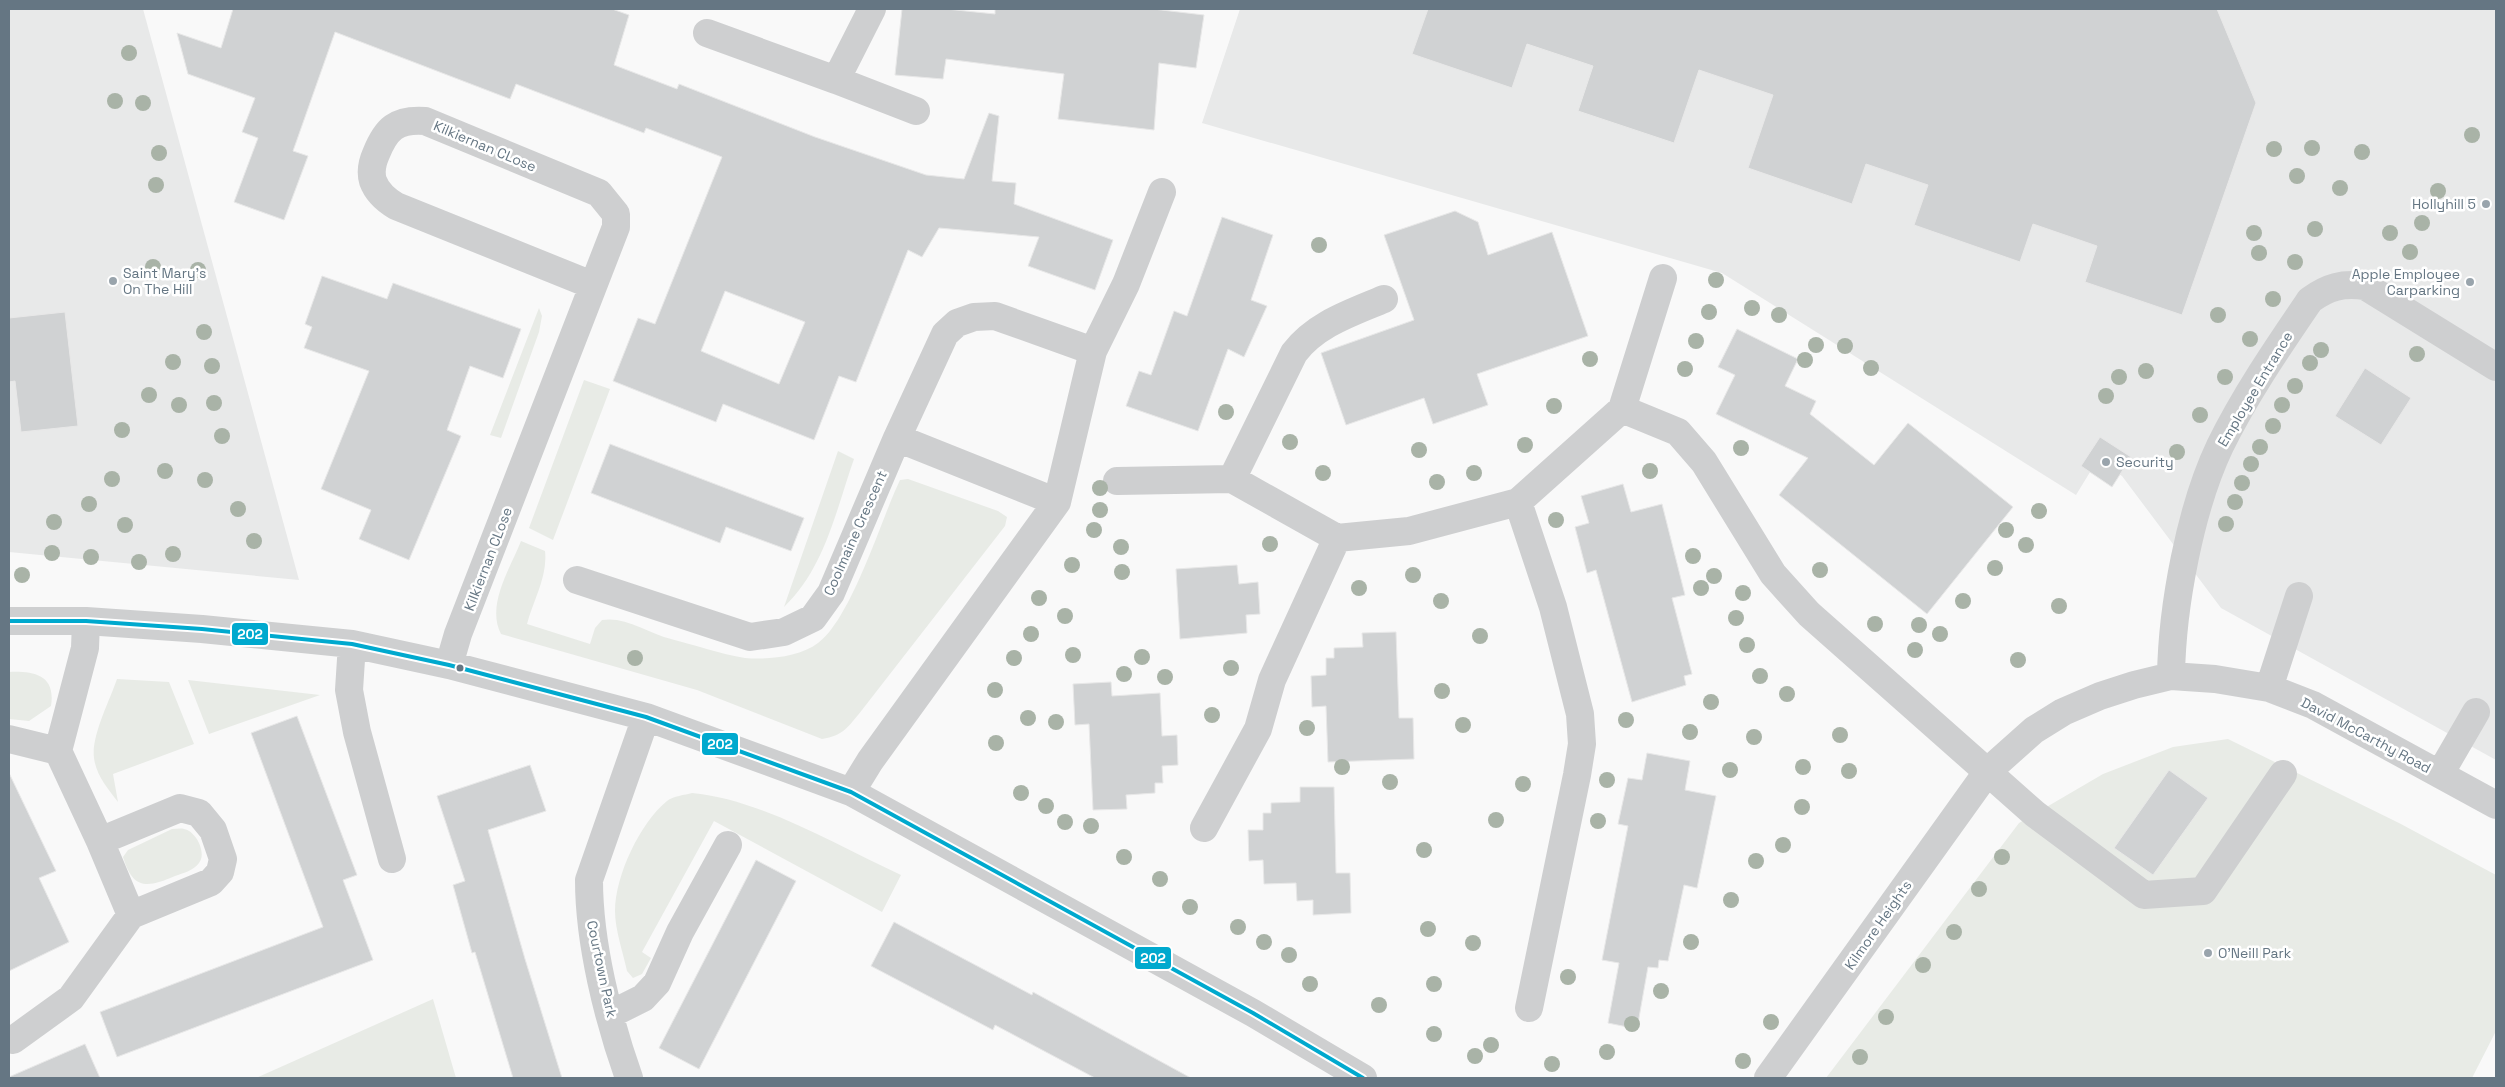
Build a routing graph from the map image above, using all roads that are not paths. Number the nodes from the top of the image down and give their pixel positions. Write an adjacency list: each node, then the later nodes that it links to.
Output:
1 (872, 9): 3 (street)
2 (707, 33): 3 (street)
3 (836, 80): 4 (street)
4 (916, 111)
5 (1162, 192): 9 (street)
6 (1662, 278): 11 (street)
7 (592, 285): 7 (street, Kilkiernan CLose); 23 (street, Kilkiernan CLose)
8 (1384, 299): 13 (street)
9 (1093, 350): 12 (street, Coolmaine Crescent); 15 (street)
10 (2496, 367): 24 (street, Employee Entrance)
11 (1622, 408): 16 (street); 30 (street)
12 (897, 438): 15 (street); 18 (street, Coolmaine Crescent)
13 (1232, 479): 14 (street); 17 (street)
14 (1117, 481)
15 (1057, 502): 33 (street)
16 (1518, 502): 17 (street); 40 (street)
17 (1336, 538): 35 (street)
18 (577, 580)
19 (2299, 596): 25 (street)
20 (9, 621): 21 (street)
21 (86, 621): 22 (street); 29 (street)
22 (352, 644): 23 (street); 38 (street)
23 (449, 665): 27 (street)
24 (2171, 676): 25 (street, David McCarthy Road); 30 (street, David McCarthy Road)
25 (2269, 688): 32 (street, David McCarthy Road)
26 (2476, 712): 32 (street)
27 (646, 717): 33 (street); 41 (street, Courtown Park)
28 (9, 739): 29 (street)
29 (58, 751): 36 (street)
30 (1988, 772): 31 (street); 45 (street, Kilmore Heights)
31 (2283, 774)
32 (2440, 774): 34 (street, David McCarthy Road)
33 (851, 792): 44 (street)
34 (2496, 805)
35 (1204, 828)
36 (100, 841): 39 (street); 39 (street)
37 (728, 845): 41 (street)
38 (392, 859)
39 (131, 915): 42 (street)
40 (1530, 1008)
41 (611, 1014): 43 (street, Courtown Park)
42 (13, 1040)
43 (628, 1078)
44 (1363, 1078)
45 (1768, 1078)

